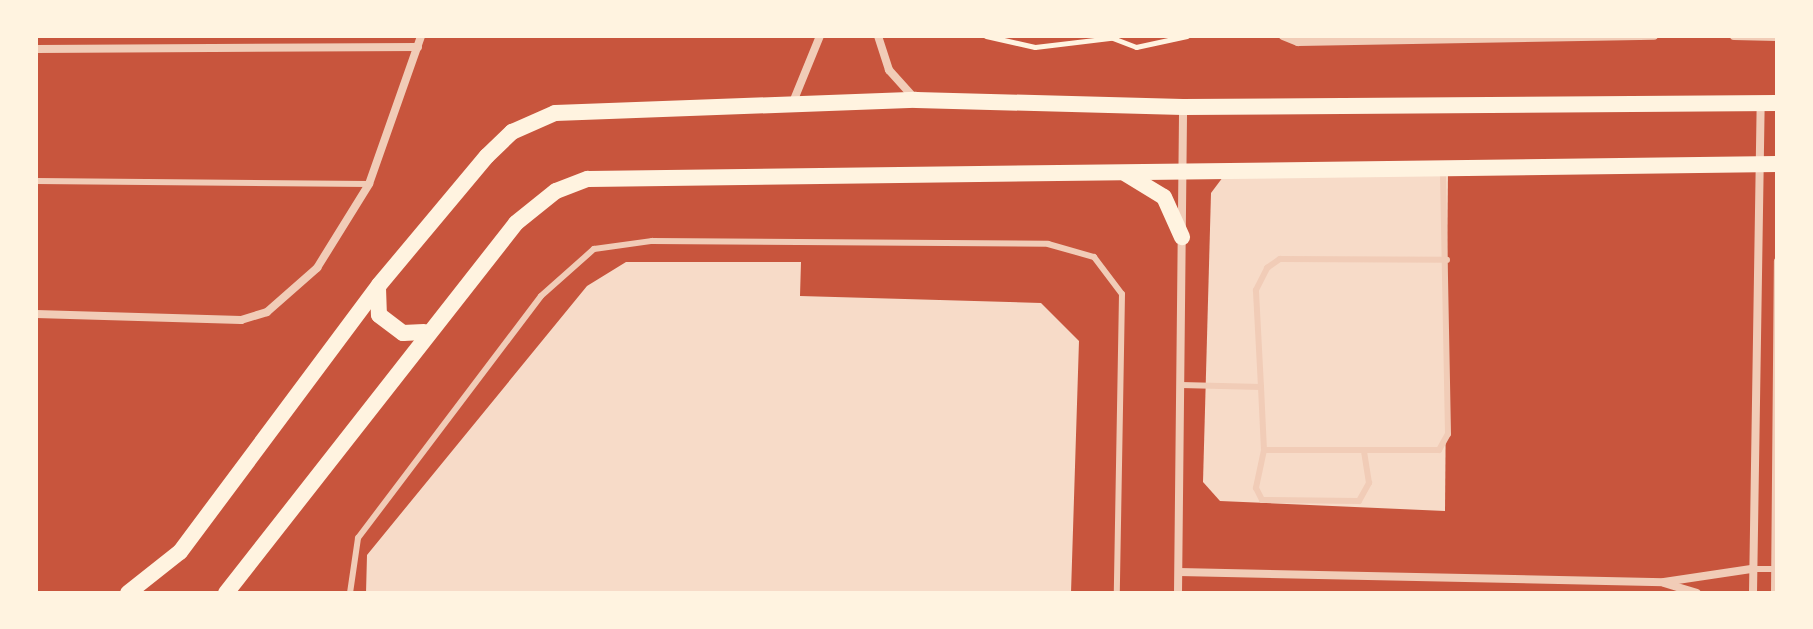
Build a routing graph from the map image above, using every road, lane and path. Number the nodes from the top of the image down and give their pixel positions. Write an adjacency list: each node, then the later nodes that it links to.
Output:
1 (421, 36): 12 (street)
2 (820, 36): 15 (street)
3 (878, 36): 14 (street)
4 (986, 36): 11 (path)
5 (1187, 36): 9 (path)
6 (1283, 36): 7 (street)
7 (1654, 36)
8 (1734, 36): 10 (street)
9 (1110, 37): 11 (path)
10 (1777, 37)
11 (1069, 38)
12 (418, 47): 13 (street); 23 (street)
13 (36, 49)
14 (916, 100): 15 (main road); 17 (main road)
15 (793, 102): 27 (main road)
16 (1769, 102): 17 (main road); 18 (street)
17 (1183, 107): 19 (street)
18 (1768, 165): 21 (main road); 34 (street)
19 (1182, 170): 20 (main road); 21 (main road); 24 (street)
20 (1109, 171): 24 (main road); 29 (main road)
21 (1443, 172): 25 (lane)
22 (36, 181): 23 (lane)
23 (369, 184): 28 (street)
24 (1182, 237): 30 (street)
25 (1447, 260): 31 (lane); 33 (lane)
26 (1777, 261): 35 (lane)
27 (379, 285): 29 (main road); 38 (main road)
28 (36, 314)
29 (424, 332): 39 (main road)
30 (1181, 385): 31 (lane); 36 (street)
31 (1261, 387): 32 (lane)
32 (1264, 450): 33 (lane); 33 (lane)
33 (1364, 453)
34 (1751, 569): 35 (lane); 37 (street); 44 (street)
35 (1773, 569): 45 (lane)
36 (1179, 572): 37 (street); 42 (street)
37 (1664, 582): 43 (street)
38 (128, 593)
39 (226, 593)
40 (350, 593): 41 (lane)
41 (1117, 593)
42 (1178, 593)
43 (1696, 593)
44 (1753, 593)
45 (1774, 593)

